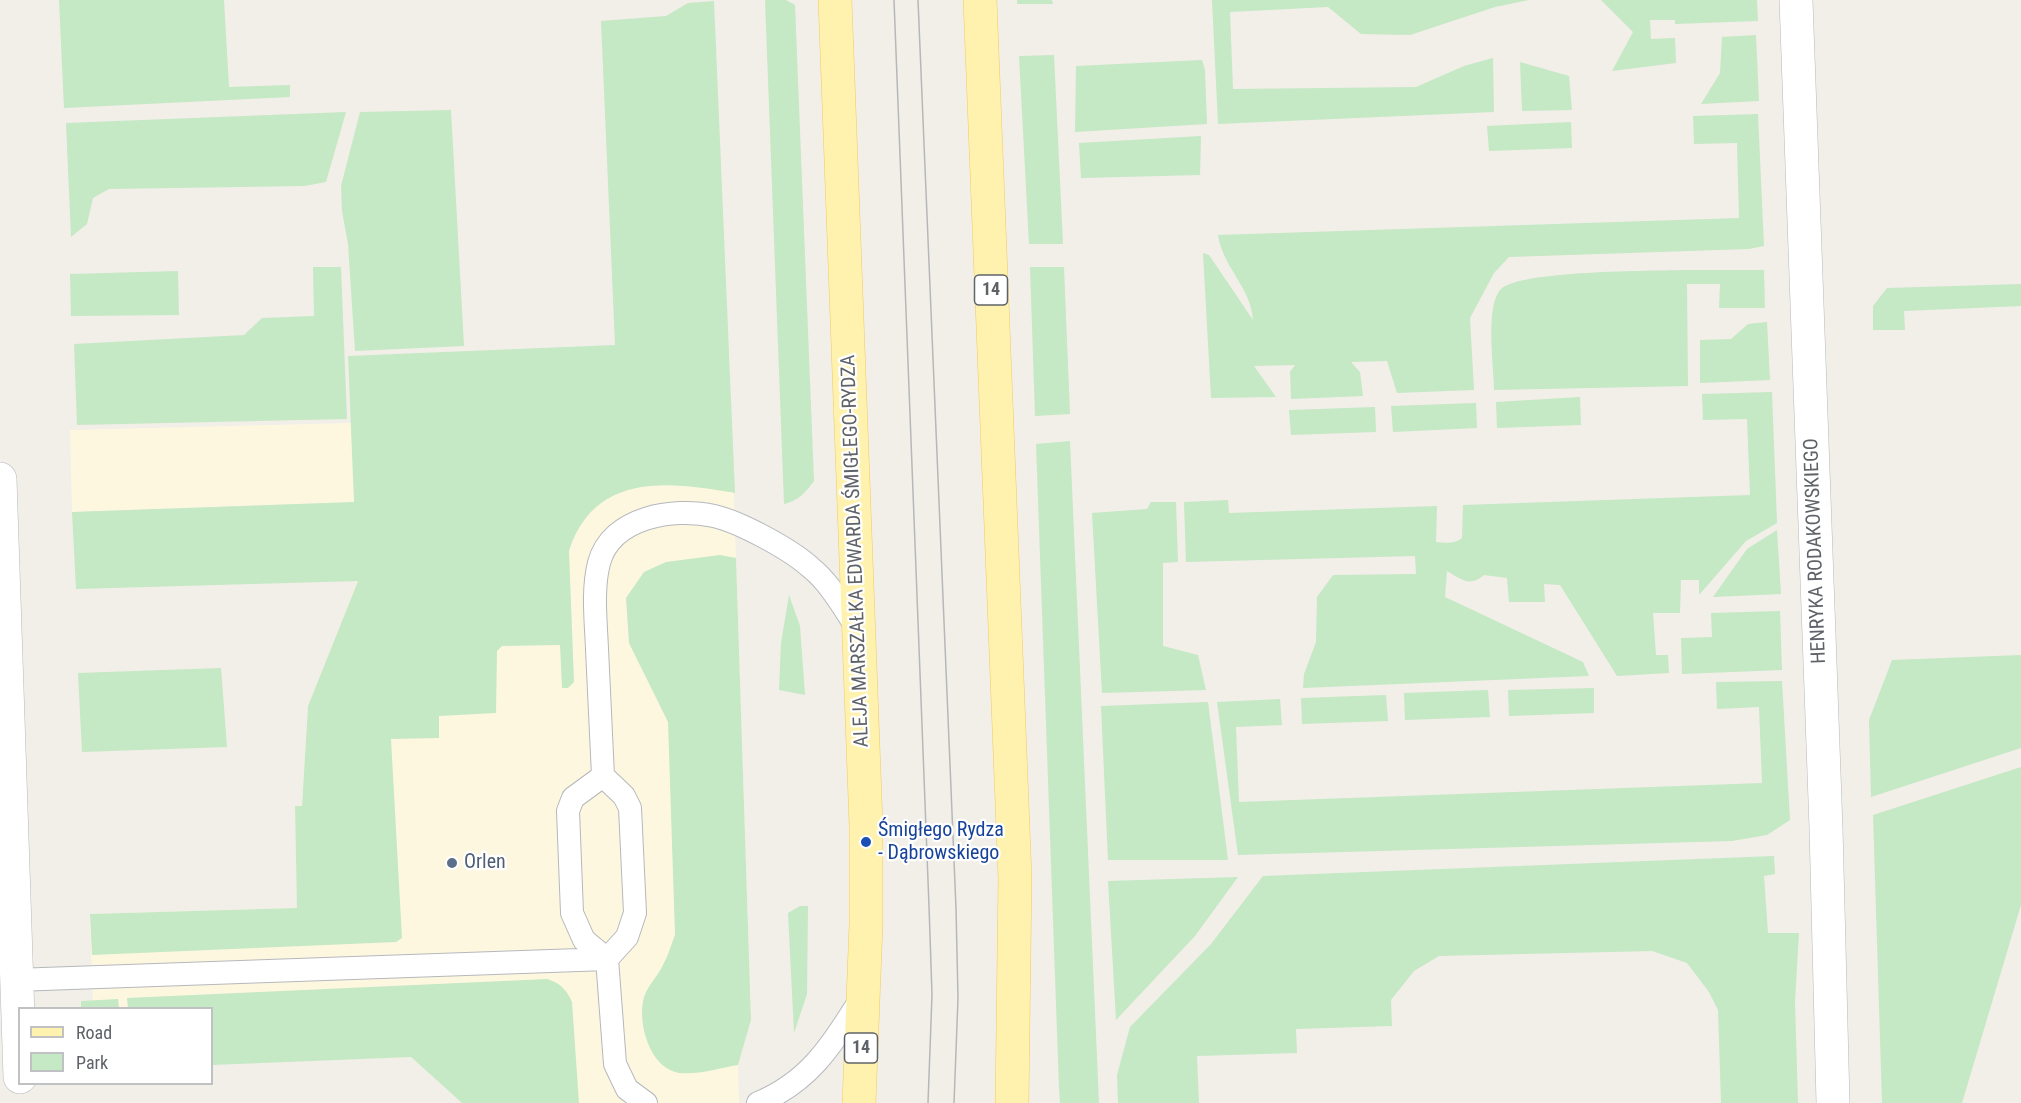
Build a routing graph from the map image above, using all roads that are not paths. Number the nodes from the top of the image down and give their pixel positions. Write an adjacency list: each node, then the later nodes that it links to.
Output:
1 (835, 0): 5 (main road, ALEJA MARSZAŁKA EDWARDA ŚMIGŁEGO-RYDZA / 14)
2 (980, 0): 16 (main road, 14)
3 (1796, 0): 17 (street, HENRYKA RODAKOWSKIEGO)
4 (0, 479): 8 (street)
5 (857, 628): 6 (lane); 9 (main road, ALEJA MARSZAŁKA EDWARDA ŚMIGŁEGO-RYDZA / 14)
6 (603, 776): 7 (lane); 7 (lane)
7 (607, 959): 8 (lane); 13 (lane)
8 (15, 980): 10 (street)
9 (864, 994): 14 (lane); 15 (main road, ALEJA MARSZAŁKA EDWARDA ŚMIGŁEGO-RYDZA / 14)
10 (18, 1038)
11 (20, 1085): 12 (street)
12 (21, 1103)
13 (646, 1103)
14 (758, 1103)
15 (859, 1103)
16 (1012, 1103)
17 (1833, 1103)

